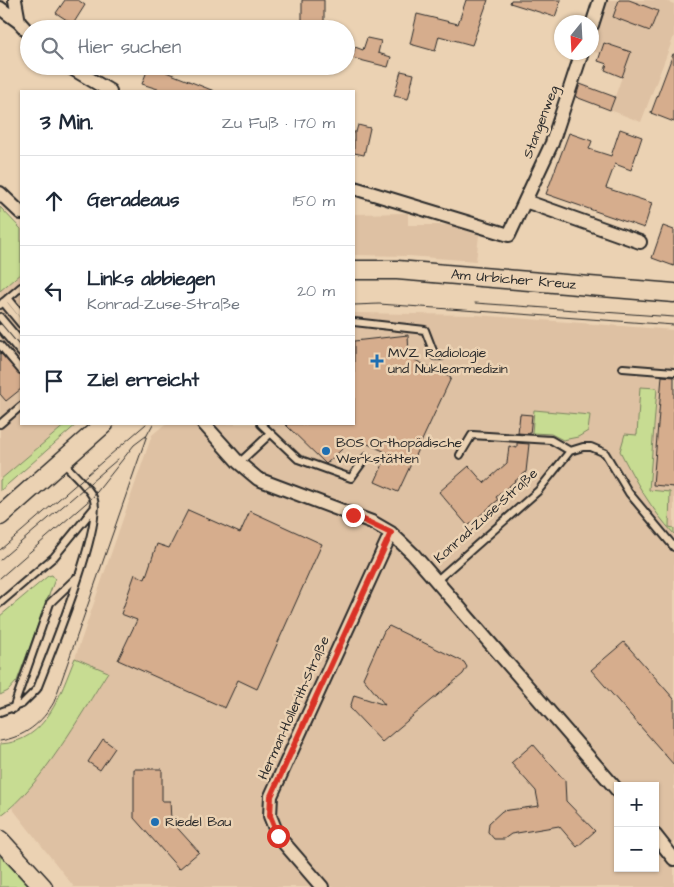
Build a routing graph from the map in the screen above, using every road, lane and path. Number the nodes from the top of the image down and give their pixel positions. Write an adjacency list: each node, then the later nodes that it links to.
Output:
1 (15, 0): 5 (street)
2 (600, 0): 4 (street)
3 (0, 8): 5 (street)
4 (595, 15)
5 (19, 22)
6 (579, 60): 11 (street, Stangenweg)
7 (83, 75): 8 (street)
8 (108, 90)
9 (355, 188): 11 (street, Stangenweg)
10 (0, 193): 12 (street)
11 (525, 201): 13 (street)
12 (20, 212)
13 (640, 242)
14 (355, 270): 16 (main road, Am Urbicher Kreuz)
15 (20, 290): 17 (lane)
16 (674, 293)
17 (4, 302): 18 (lane); 21 (lane)
18 (20, 313)
19 (0, 317): 23 (lane)
20 (355, 322): 26 (lane)
21 (20, 323)
22 (0, 328): 25 (lane)
23 (20, 341)
24 (0, 345): 28 (lane)
25 (20, 352)
26 (442, 356)
27 (623, 368): 29 (lane)
28 (20, 369)
29 (674, 372)
30 (20, 407): 31 (lane)
31 (0, 424)
32 (103, 425): 39 (main road)
33 (205, 425): 40 (street, Konrad-Zuse-Straße)
34 (262, 425): 35 (lane)
35 (270, 434): 38 (lane); 40 (lane)
36 (570, 451): 37 (lane); 44 (lane); 46 (lane, Konrad-Zuse-Straße)
37 (460, 455)
38 (366, 457)
39 (62, 461): 41 (lane); 42 (main road)
40 (239, 463): 43 (street, Konrad-Zuse-Straße)
41 (95, 506): 45 (lane); 47 (lane)
42 (0, 516)
43 (391, 533): 46 (street, Konrad-Zuse-Straße); 55 (street, Herman-Hollerith-Straße)
44 (674, 547)
45 (78, 575): 48 (lane); 48 (lane)
46 (440, 585): 50 (street, Konrad-Zuse-Straße)
47 (0, 603)
48 (13, 709): 49 (lane)
49 (0, 712)
50 (614, 786)
51 (0, 840): 54 (main road)
52 (659, 840): 53 (street)
53 (674, 859)
54 (43, 887)
55 (322, 887)

